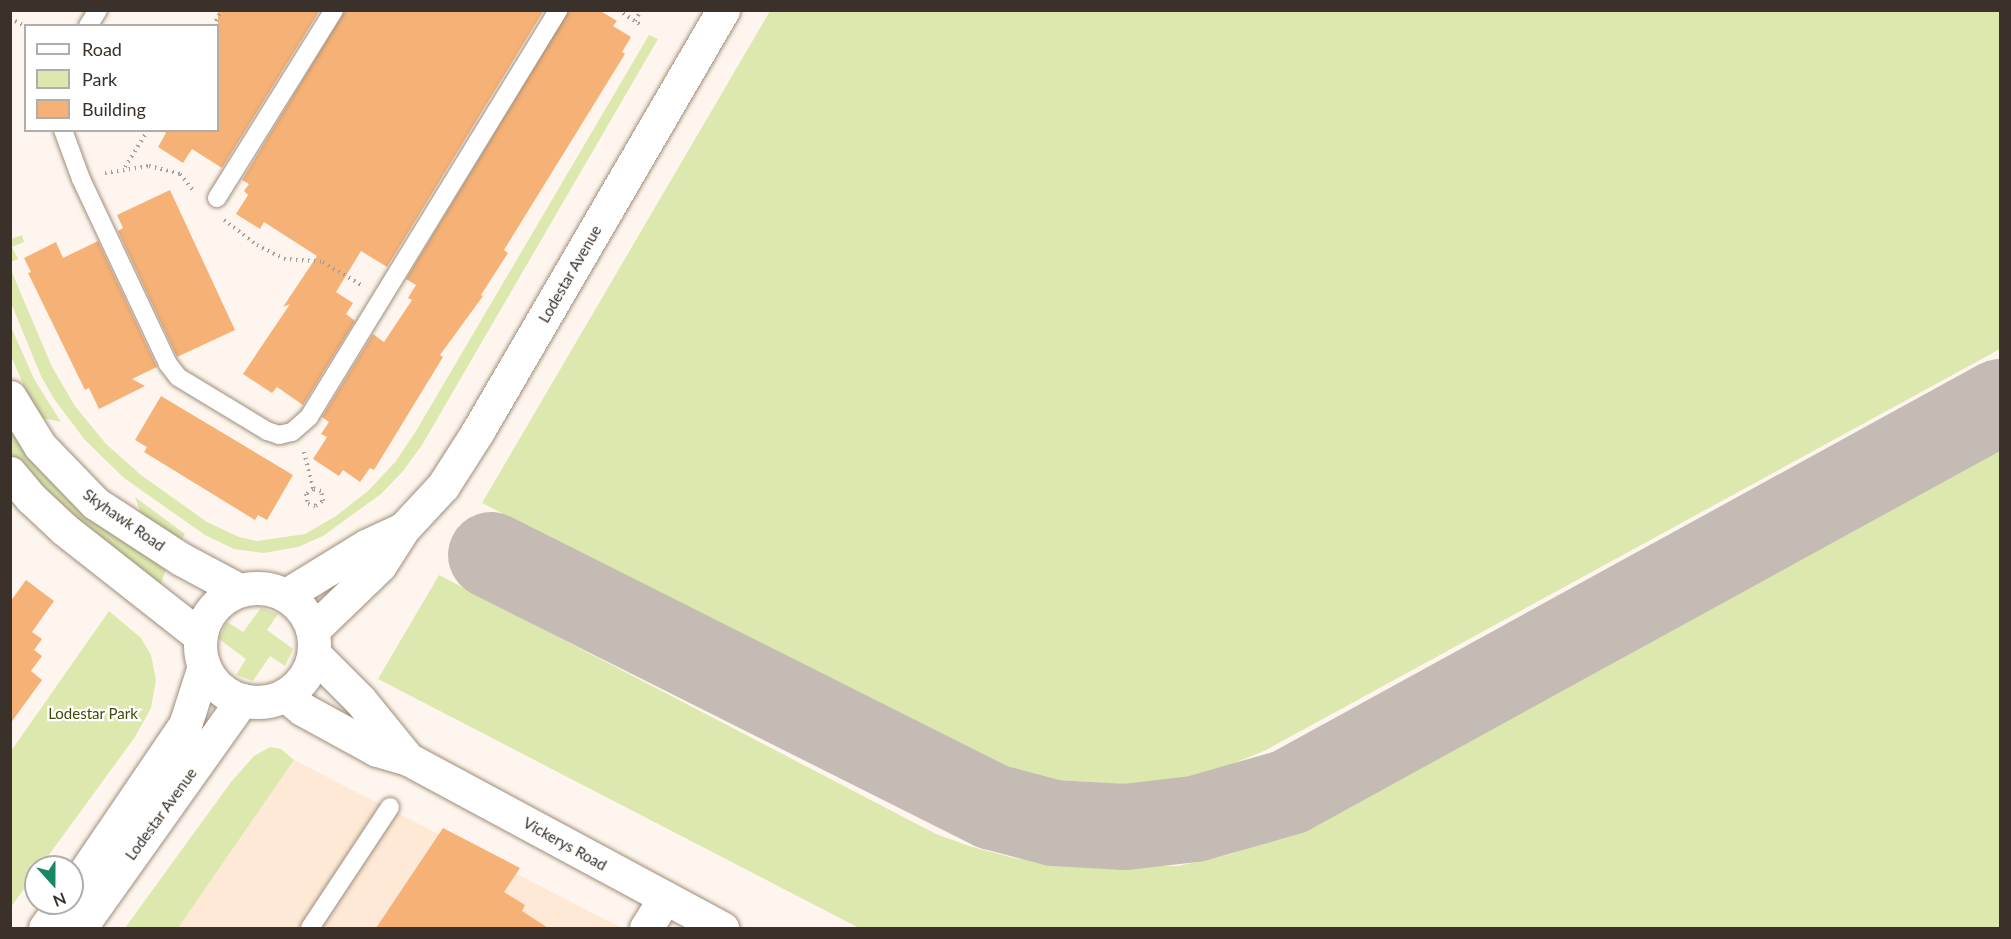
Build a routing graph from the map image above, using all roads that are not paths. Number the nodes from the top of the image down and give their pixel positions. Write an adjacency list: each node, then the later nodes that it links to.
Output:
1 (98, 10): 5 (lane)
2 (334, 10): 7 (lane)
3 (558, 10): 6 (lane)
4 (723, 10): 10 (street, Lodestar Avenue)
5 (89, 24)
6 (64, 132)
7 (216, 206)
8 (10, 397): 11 (street, Skyhawk Road)
9 (10, 473): 14 (street)
10 (403, 529): 12 (street, Lodestar Avenue); 13 (street, Lodestar Avenue)
11 (239, 590): 12 (street); 14 (street)
12 (286, 595): 13 (street)
13 (314, 642): 15 (street); 17 (street, Vickerys Road)
14 (202, 651): 16 (street); 19 (street, Lodestar Avenue)
15 (285, 695): 16 (street); 17 (street, Vickerys Road)
16 (242, 700): 23 (street, Lodestar Avenue)
17 (408, 759): 20 (street, Vickerys Road)
18 (390, 807): 24 (lane)
19 (84, 873)
20 (664, 898): 25 (street); 26 (street, Vickerys Road)
21 (54, 915): 22 (street)
22 (45, 928)
23 (80, 928)
24 (310, 928)
25 (646, 928)
26 (722, 928)

